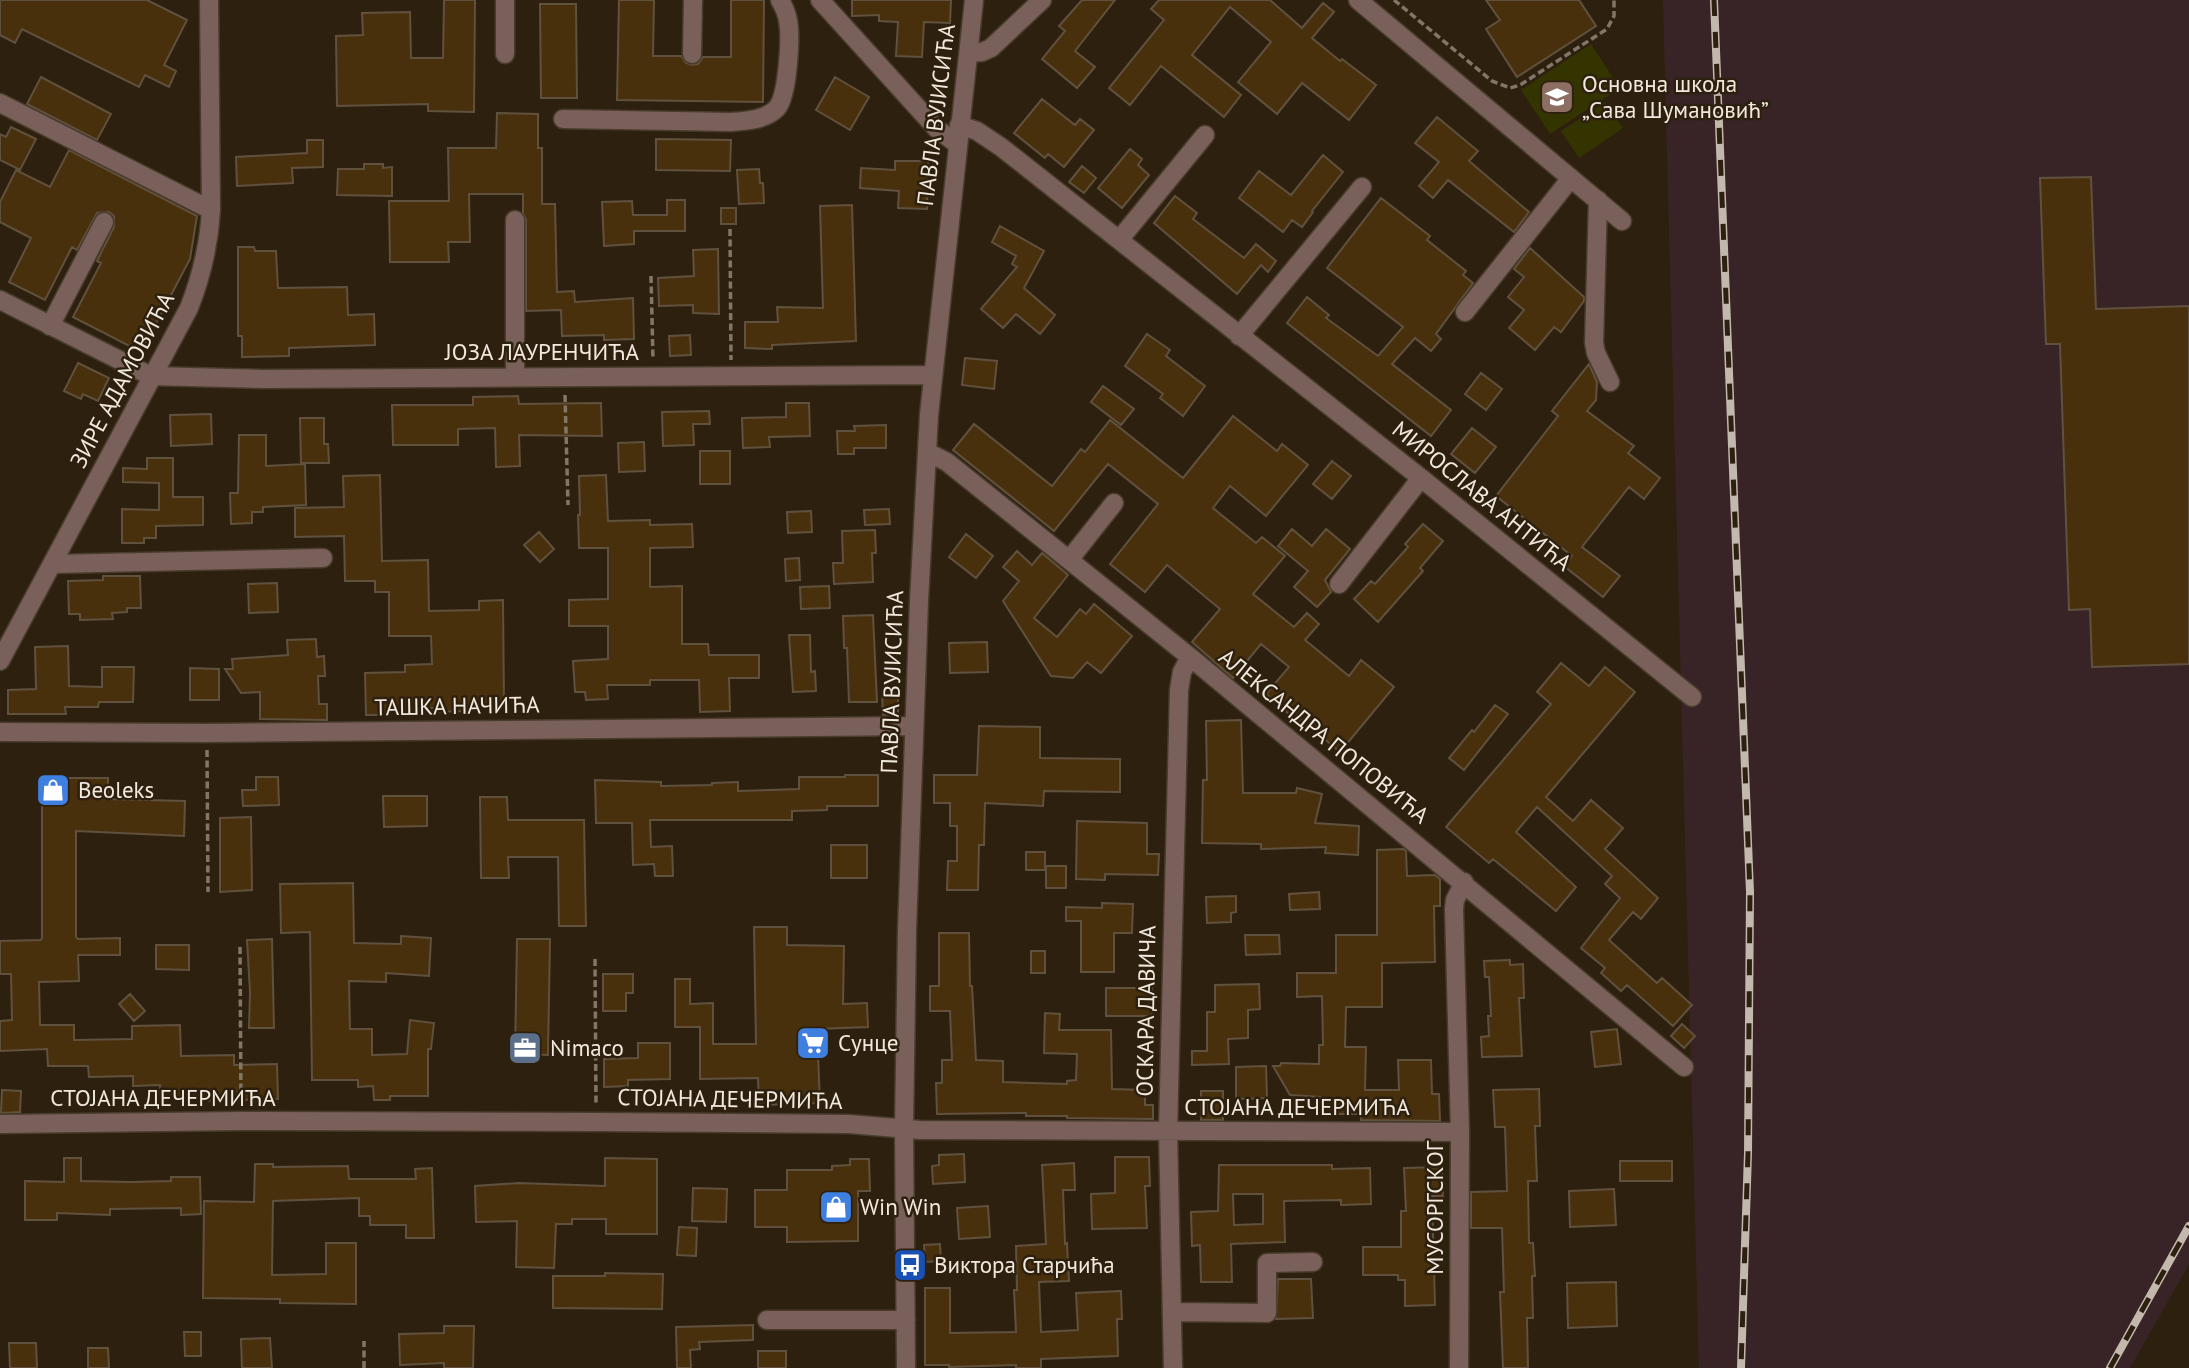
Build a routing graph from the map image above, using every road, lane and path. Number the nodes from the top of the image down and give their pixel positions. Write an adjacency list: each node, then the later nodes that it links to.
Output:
1 (209, 0): 22 (street, ЗИРЕ АДАМОВИЋА)
2 (505, 0): 12 (street)
3 (692, 0): 13 (street)
4 (780, 0): 15 (street)
5 (820, 0): 18 (street)
6 (974, 0): 11 (street, ПАВЛА ВУЈИСИЋА)
7 (1042, 0): 11 (street)
8 (1358, 0): 19 (street)
9 (1394, 0): 10 (path)
10 (1614, 0)
11 (969, 53): 16 (street, ПАВЛА ВУЈИСИЋА)
12 (505, 54)
13 (692, 54)
14 (0, 103): 22 (street)
15 (563, 119)
16 (959, 125): 18 (street, ПАВЛА ВУЈИСИЋА); 27 (street, МИРОСЛАВА АНТИЋА)
17 (1205, 135): 27 (street)
18 (957, 144): 33 (street, ПАВЛА ВУЈИСИЋА)
19 (1572, 178): 21 (street); 30 (street)
20 (1362, 187): 32 (street)
21 (1598, 200): 24 (street); 39 (street)
22 (211, 210): 34 (street, ЗИРЕ АДАМОВИЋА)
23 (515, 220): 37 (street)
24 (1622, 221)
25 (104, 222): 31 (street)
26 (730, 229): 36 (path)
27 (1119, 240): 32 (street, МИРОСЛАВА АНТИЋА)
28 (651, 276): 35 (path)
29 (0, 300): 31 (street)
30 (1465, 312)
31 (50, 326): 34 (street)
32 (1239, 336): 41 (street, МИРОСЛАВА АНТИЋА)
33 (933, 375): 36 (street, ЈОЗА ЛАУРЕНЧИЋА); 40 (street, ПАВЛА ВУЈИСИЋА)
34 (151, 376): 37 (street, ЈОЗА ЛАУРЕНЧИЋА); 46 (street, ЗИРЕ АДАМОВИЋА)
35 (653, 376): 36 (street, ЈОЗА ЛАУРЕНЧИЋА); 38 (street, ЈОЗА ЛАУРЕНЧИЋА)
36 (731, 376)
37 (515, 377): 38 (street, ЈОЗА ЛАУРЕНЧИЋА)
38 (564, 377): 43 (path)
39 (1610, 382)
40 (928, 452): 45 (street, АЛЕКСАНДРА ПОПОВИЋА); 51 (street, ПАВЛА ВУЈИСИЋА)
41 (1422, 478): 47 (street); 50 (street, МИРОСЛАВА АНТИЋА)
42 (1114, 503): 45 (street)
43 (568, 505)
44 (323, 558): 46 (street)
45 (1069, 560): 48 (street, АЛЕКСАНДРА ПОПОВИЋА)
46 (54, 564): 49 (street, ЗИРЕ АДАМОВИЋА)
47 (1339, 584)
48 (1190, 657): 54 (street, АЛЕКСАНДРА ПОПОВИЋА); 63 (street, ОСКАРА ДАВИЧА)
49 (0, 661)
50 (1692, 697)
51 (914, 726): 53 (street, ТАШКА НАЧИЋА); 62 (street, ПАВЛА ВУЈИСИЋА)
52 (0, 732): 53 (street, ТАШКА НАЧИЋА)
53 (207, 733): 55 (path)
54 (1464, 883): 58 (street, АЛЕКСАНДРА ПОПОВИЋА); 64 (street, МУСОРГСКОГ)
55 (208, 892)
56 (240, 947): 59 (path)
57 (595, 959): 60 (path)
58 (1684, 1066)
59 (242, 1121): 60 (street, СТОЈАНА ДЕЧЕРМИЋА); 61 (street, СТОЈАНА ДЕЧЕРМИЋА)
60 (596, 1122): 62 (street, СТОЈАНА ДЕЧЕРМИЋА)
61 (0, 1124)
62 (904, 1129): 63 (street, СТОЈАНА ДЕЧЕРМИЋА); 68 (street, ПАВЛА ВУЈИСИЋА)
63 (1168, 1131): 64 (street, СТОЈАНА ДЕЧЕРМИЋА); 66 (street, ОСКАРА ДАВИЧА)
64 (1460, 1132): 73 (street, МУСОРГСКОГ)
65 (1313, 1262): 66 (street)
66 (1174, 1312): 72 (street, ОСКАРА ДАВИЧА)
67 (767, 1320): 68 (street)
68 (905, 1320): 71 (street, ПАВЛА ВУЈИСИЋА)
69 (365, 1341): 70 (path)
70 (364, 1368)
71 (906, 1368)
72 (1173, 1368)
73 (1460, 1368)

